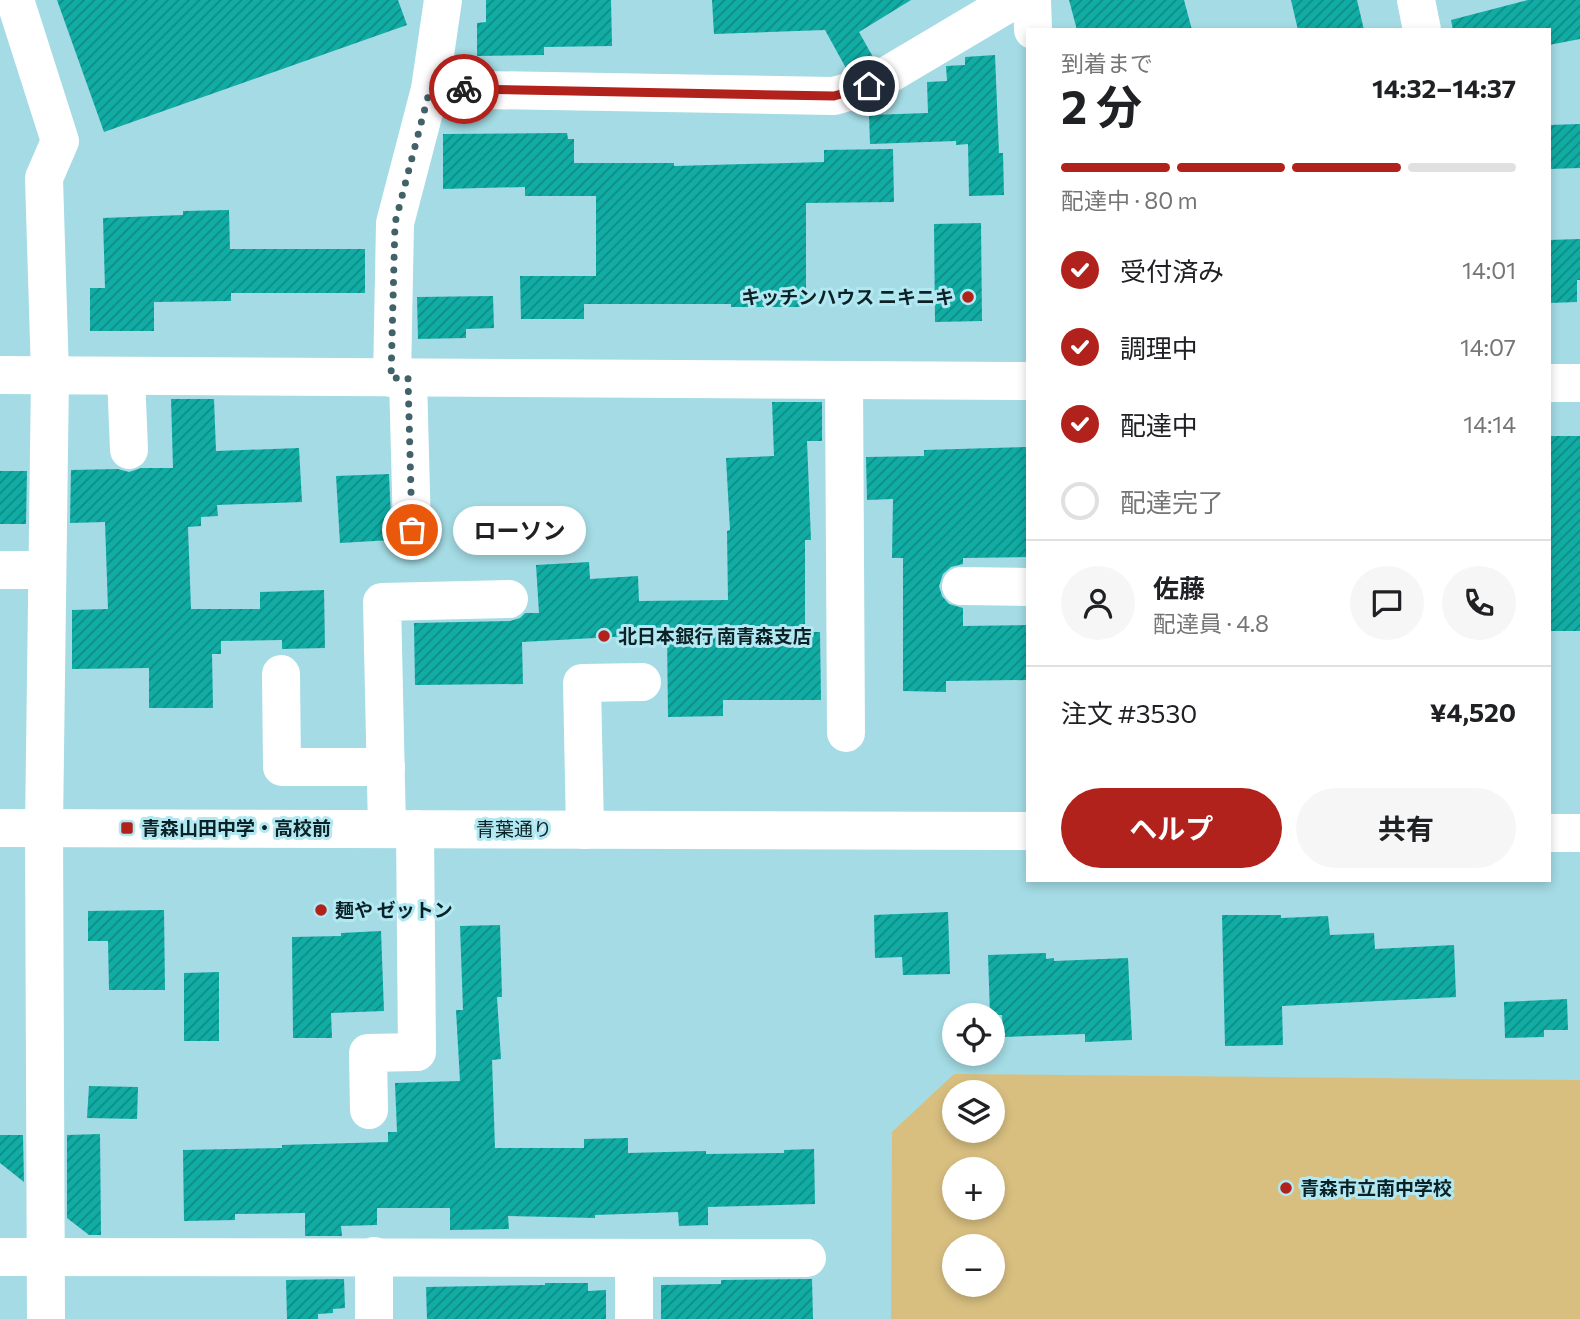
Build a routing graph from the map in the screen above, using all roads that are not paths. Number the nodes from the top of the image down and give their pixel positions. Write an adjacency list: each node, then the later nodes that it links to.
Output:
1 (15, 0): 10 (street)
2 (443, 0): 8 (street)
3 (1014, 0): 8 (street)
4 (1032, 0): 6 (street)
5 (1416, 0): 7 (street)
6 (1033, 28)
7 (1422, 28)
8 (430, 89): 12 (street)
9 (0, 375): 10 (street)
10 (50, 375): 11 (street); 20 (street)
11 (126, 376): 12 (street); 17 (street)
12 (400, 378): 13 (street); 18 (street)
13 (844, 381): 14 (street); 26 (street)
14 (1026, 381)
15 (1551, 383): 16 (street)
16 (1580, 383)
17 (129, 450)
18 (412, 530)
19 (0, 570): 20 (street)
20 (47, 570): 29 (street)
21 (961, 586): 22 (street)
22 (1026, 587)
23 (509, 599): 27 (street)
24 (281, 674): 27 (street)
25 (642, 682): 31 (street)
26 (846, 733)
27 (386, 767): 30 (street)
28 (0, 828): 29 (street, 青葉通り)
29 (44, 828): 30 (street, 青葉通り); 38 (street)
30 (401, 829): 31 (street, 青葉通り); 35 (street)
31 (585, 830): 32 (street, 青葉通り)
32 (1026, 831)
33 (1551, 833): 34 (street)
34 (1580, 833)
35 (369, 1110)
36 (374, 1256): 38 (street); 39 (street); 42 (street)
37 (0, 1257): 38 (street)
38 (47, 1257): 41 (street)
39 (634, 1258): 40 (street); 43 (street)
40 (807, 1258)
41 (46, 1319)
42 (374, 1319)
43 (635, 1319)

